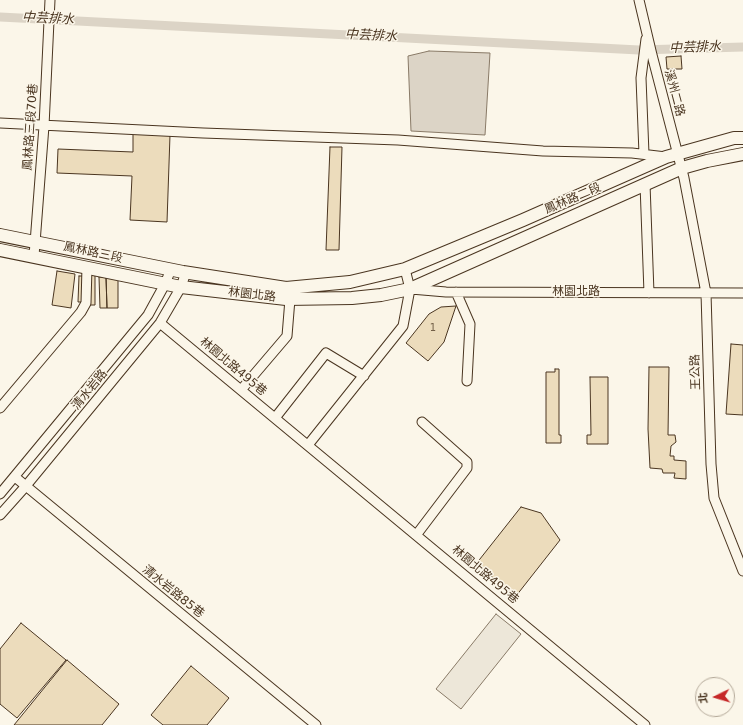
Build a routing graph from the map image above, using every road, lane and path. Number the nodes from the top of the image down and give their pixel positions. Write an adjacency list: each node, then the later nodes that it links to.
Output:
1 (50, 0): 5 (street, 鳳林路三段70巷)
2 (639, 0): 3 (street, 溪州二路)
3 (648, 56): 7 (street, 溪州二路); 8 (street)
4 (0, 123): 5 (street)
5 (44, 126): 8 (street); 14 (street, 鳳林路三段70巷)
6 (743, 138): 7 (main road, 鳳林路二段)
7 (678, 153): 10 (main road, 鳳林路二段); 11 (street, 溪州二路)
8 (644, 154): 10 (street)
9 (743, 154): 11 (main road, 鳳林路二段)
10 (666, 157): 19 (main road, 鳳林路二段)
11 (682, 168): 12 (main road, 鳳林路二段); 26 (street, 王公路)
12 (645, 184): 23 (main road, 鳳林路二段); 25 (street)
13 (0, 235): 14 (main road, 鳳林路三段)
14 (36, 241): 16 (street, 鳳林路三段70巷); 18 (main road, 鳳林路三段)
15 (0, 250): 16 (main road, 鳳林路三段)
16 (34, 256): 17 (main road, 鳳林路三段)
17 (87, 268): 21 (main road, 鳳林路三段); 33 (street)
18 (171, 269): 20 (main road, 鳳林路三段); 21 (street, 清水岩路)
19 (405, 269): 20 (main road, 林園北路); 23 (street)
20 (186, 272): 22 (street, 清水岩路)
21 (165, 284): 22 (main road, 林園北路); 37 (street, 清水岩路)
22 (180, 287): 28 (main road, 林園北路); 29 (street, 清水岩路)
23 (410, 289): 24 (street, 林園北路); 28 (main road, 林園北路); 30 (street)
24 (456, 292): 25 (street, 林園北路); 31 (street)
25 (649, 293): 26 (street, 林園北路)
26 (706, 293): 27 (street, 林園北路); 42 (street, 王公路)
27 (743, 293)
28 (290, 299): 32 (street)
29 (160, 323): 32 (street, 林園北路495巷); 38 (street, 清水岩路)
30 (364, 376): 34 (street); 36 (street)
31 (467, 380)
32 (241, 390): 34 (street, 林園北路495巷)
33 (0, 408)
34 (275, 418): 36 (street, 林園北路495巷)
35 (422, 422): 41 (street)
36 (308, 445): 41 (street, 林園北路495巷)
37 (15, 477): 38 (street, 清水岩路85巷); 39 (street, 清水岩路)
38 (25, 487): 40 (street, 清水岩路); 43 (street, 清水岩路85巷)
39 (0, 494)
40 (0, 515)
41 (416, 534): 44 (street, 林園北路495巷)
42 (743, 571)
43 (316, 725)
44 (645, 725)

